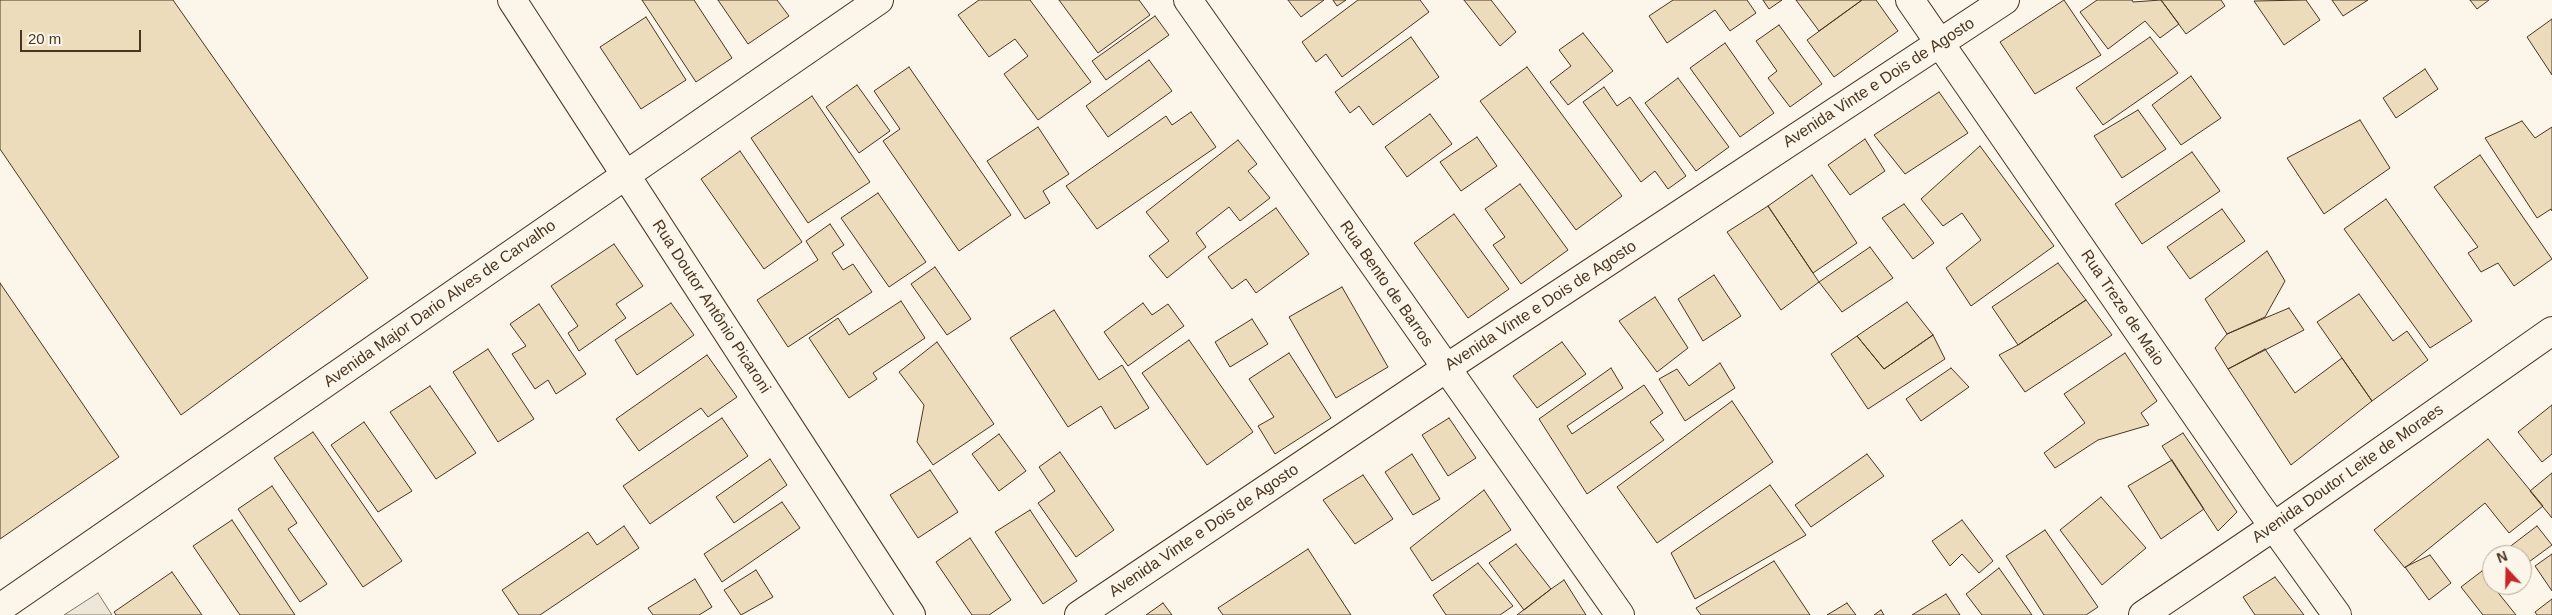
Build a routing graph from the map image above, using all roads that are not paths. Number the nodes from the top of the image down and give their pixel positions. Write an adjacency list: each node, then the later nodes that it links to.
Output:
1 (512, 0): 7 (street, Rua Doutor Antônio Picaroni)
2 (879, 0): 7 (street, Avenida Major Dario Alves de Carvalho)
3 (1188, 0): 9 (street, Rua Bento de Barros)
4 (1910, 0): 6 (street, Rua Treze de Maio)
5 (2005, 0): 6 (street, Avenida Vinte e Dois de Agosto)
6 (1941, 44): 9 (street, Avenida Vinte e Dois de Agosto); 10 (street, Rua Treze de Maio)
7 (626, 175): 11 (street, Avenida Major Dario Alves de Carvalho); 12 (street, Rua Doutor Antônio Picaroni)
8 (2552, 330): 10 (street, Avenida Doutor Leite de Moraes)
9 (1446, 369): 13 (street, Avenida Vinte e Dois de Agosto); 14 (street, Rua Bento de Barros)
10 (2273, 527): 15 (street, Avenida Doutor Leite de Moraes); 16 (street, Rua Treze de Maio)
11 (0, 608)
12 (910, 615)
13 (1079, 615)
14 (1620, 615)
15 (2143, 615)
16 (2336, 615)

